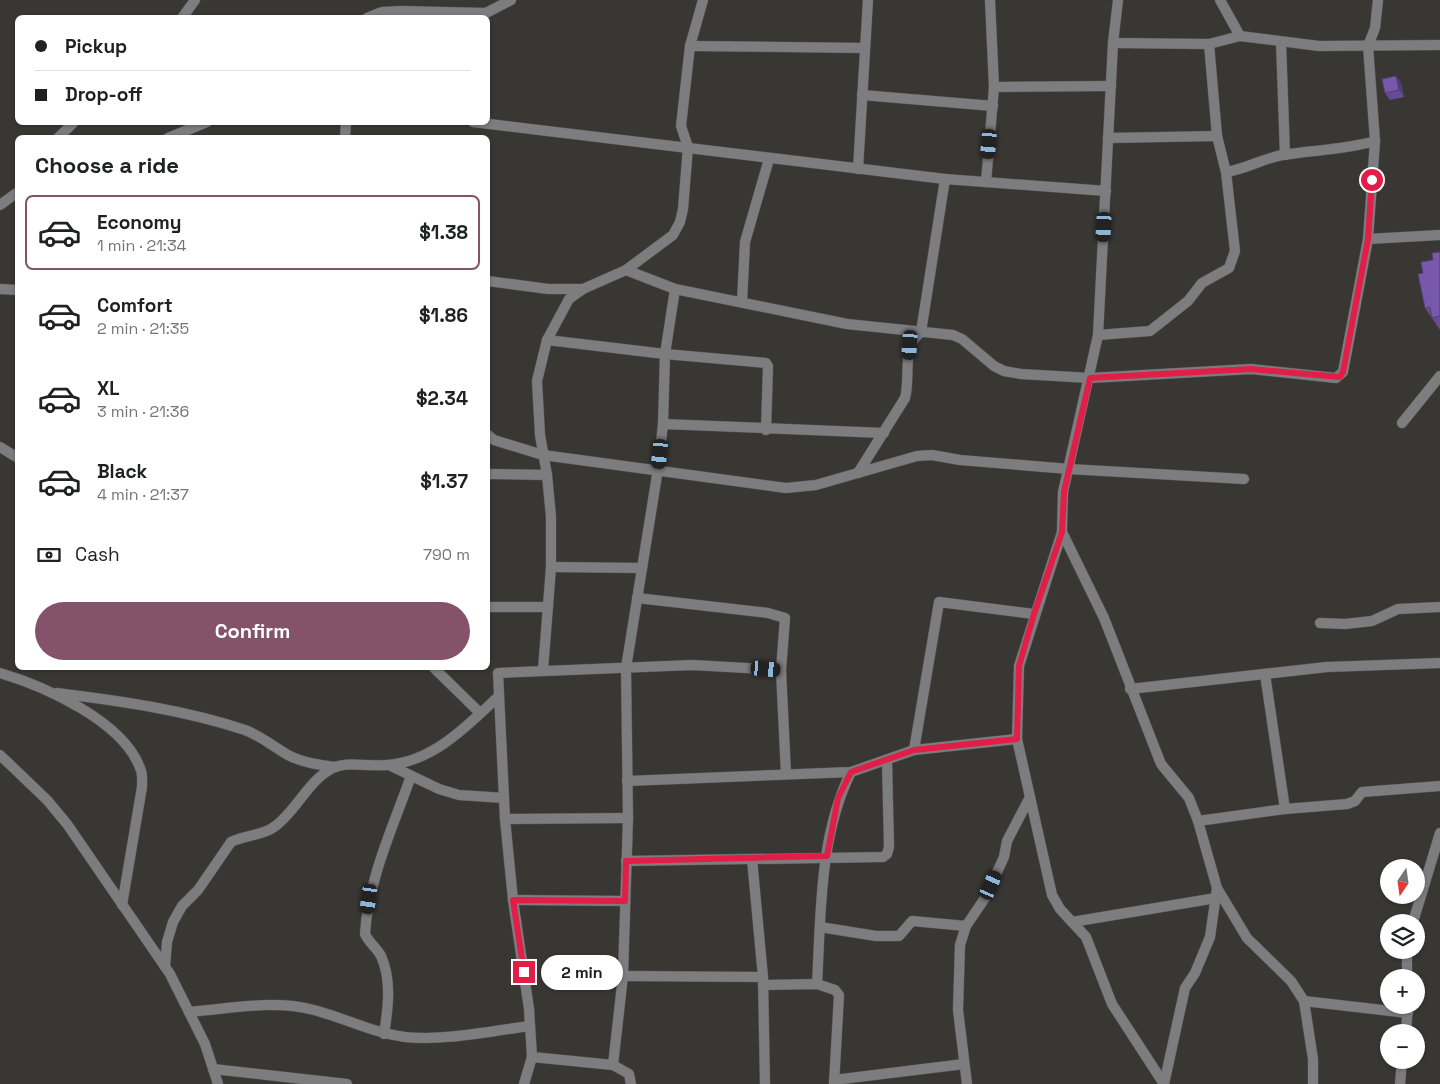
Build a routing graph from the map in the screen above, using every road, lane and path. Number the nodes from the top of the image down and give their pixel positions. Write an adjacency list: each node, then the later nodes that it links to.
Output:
1 (195, 0): 9 (street)
2 (511, 0): 10 (street)
3 (703, 0): 16 (street)
4 (868, 0): 18 (street)
5 (990, 0): 20 (street)
6 (1118, 0): 13 (street)
7 (1220, 0): 11 (street)
8 (1378, 0): 17 (street)
9 (184, 15)
10 (374, 15)
11 (1240, 36): 12 (street); 14 (street)
12 (1281, 42): 17 (street); 32 (street)
13 (1113, 43): 14 (street); 19 (street)
14 (1209, 44): 28 (street)
15 (1440, 45): 17 (street)
16 (690, 46): 18 (street); 31 (street)
17 (1368, 46): 30 (street)
18 (865, 48): 21 (street)
19 (1111, 86): 20 (street); 29 (street)
20 (994, 87): 22 (street)
21 (862, 95): 22 (street); 34 (street)
22 (993, 106): 37 (street)
23 (490, 124): 31 (street)
24 (71, 125): 26 (street)
25 (200, 125): 27 (street)
26 (61, 135)
27 (175, 135)
28 (1217, 136): 29 (street); 35 (street)
29 (1108, 138): 38 (street)
30 (1375, 141): 32 (street); 42 (street)
31 (688, 146): 33 (street); 43 (street)
32 (1285, 155): 35 (street)
33 (768, 159): 34 (street); 49 (street)
34 (858, 169): 36 (street)
35 (1226, 172): 51 (street)
36 (946, 179): 37 (street); 50 (street)
37 (986, 182): 38 (street)
38 (1106, 191): 51 (street)
39 (15, 194): 40 (street)
40 (0, 205)
41 (1440, 236): 42 (street)
42 (1368, 239): 55 (street)
43 (626, 270): 46 (street); 47 (street)
44 (490, 281): 46 (street)
45 (0, 289): 48 (street)
46 (583, 289): 52 (street)
47 (675, 289): 49 (street); 53 (street)
48 (15, 290)
49 (742, 302): 50 (street)
50 (921, 332): 55 (street); 59 (street)
51 (1098, 335): 55 (street)
52 (547, 340): 53 (street); 62 (street)
53 (666, 354): 57 (street); 58 (street)
54 (1440, 376): 56 (street)
55 (1090, 378): 65 (street)
56 (1402, 423)
57 (663, 424): 58 (street); 64 (street)
58 (766, 430): 59 (street)
59 (884, 433): 66 (street)
60 (490, 436): 62 (street)
61 (0, 447): 63 (street)
62 (543, 454): 64 (street); 68 (street)
63 (15, 456)
64 (658, 469): 66 (street); 72 (street)
65 (1069, 469): 66 (street); 69 (street); 70 (street)
66 (858, 473)
67 (490, 474): 68 (street)
68 (547, 475): 71 (street)
69 (1244, 479)
70 (1062, 532): 77 (street); 86 (street)
71 (551, 567): 72 (street); 75 (street)
72 (642, 568): 73 (street)
73 (637, 598): 80 (street); 83 (street)
74 (490, 607): 75 (street)
75 (548, 607): 82 (street)
76 (1440, 607): 78 (street)
77 (1034, 614): 90 (street); 91 (street)
78 (1320, 623)
79 (1440, 664): 85 (street)
80 (626, 668): 82 (street); 83 (street); 99 (street)
81 (436, 670): 89 (street)
82 (544, 670): 88 (street)
83 (781, 670): 97 (street)
84 (0, 674): 87 (street)
85 (1265, 674): 86 (street); 103 (street)
86 (1130, 689): 106 (street)
87 (51, 693): 95 (street); 114 (street)
88 (499, 696): 89 (street); 102 (street)
89 (480, 713): 94 (street)
90 (1017, 739): 91 (street); 101 (street)
91 (914, 750): 93 (street)
92 (0, 755): 114 (street)
93 (887, 760): 96 (street); 108 (street)
94 (389, 765): 95 (street); 98 (street)
95 (336, 767): 119 (street)
96 (851, 772): 97 (street); 108 (street)
97 (786, 774): 99 (street)
98 (411, 776): 102 (street); 127 (street)
99 (627, 780): 104 (street)
100 (1440, 786): 103 (street)
101 (1030, 796): 116 (street); 117 (street)
102 (504, 798): 105 (street)
103 (1285, 809): 106 (street)
104 (628, 818): 105 (street); 110 (street)
105 (505, 819): 112 (street)
106 (1198, 821): 111 (street)
107 (1440, 833): 115 (street)
108 (827, 856): 109 (street); 118 (street)
109 (752, 859): 110 (street); 121 (street)
110 (626, 861): 113 (street)
111 (1217, 893): 116 (street); 116 (street); 123 (street)
112 (513, 900): 113 (street); 126 (street)
113 (625, 901): 120 (street)
114 (122, 905): 119 (street)
115 (1415, 914)
116 (1072, 922)
117 (966, 926): 118 (street); 129 (street)
118 (820, 927): 122 (street)
119 (165, 967): 125 (street)
120 (623, 976): 121 (street); 130 (street)
121 (763, 981): 122 (street); 138 (street)
122 (817, 984): 133 (street)
123 (1304, 1001): 124 (street); 140 (street)
124 (1380, 1007)
125 (189, 1012): 127 (street); 131 (street)
126 (530, 1026): 127 (street); 128 (street)
127 (384, 1034)
128 (532, 1057): 130 (street); 136 (street)
129 (964, 1064): 133 (street); 139 (street)
130 (613, 1065): 137 (street)
131 (213, 1069): 134 (street); 135 (street)
132 (1401, 1069): 141 (street)
133 (834, 1082)
134 (218, 1084)
135 (347, 1084)
136 (524, 1084)
137 (631, 1084)
138 (765, 1084)
139 (967, 1084)
140 (1312, 1084)
141 (1400, 1084)

